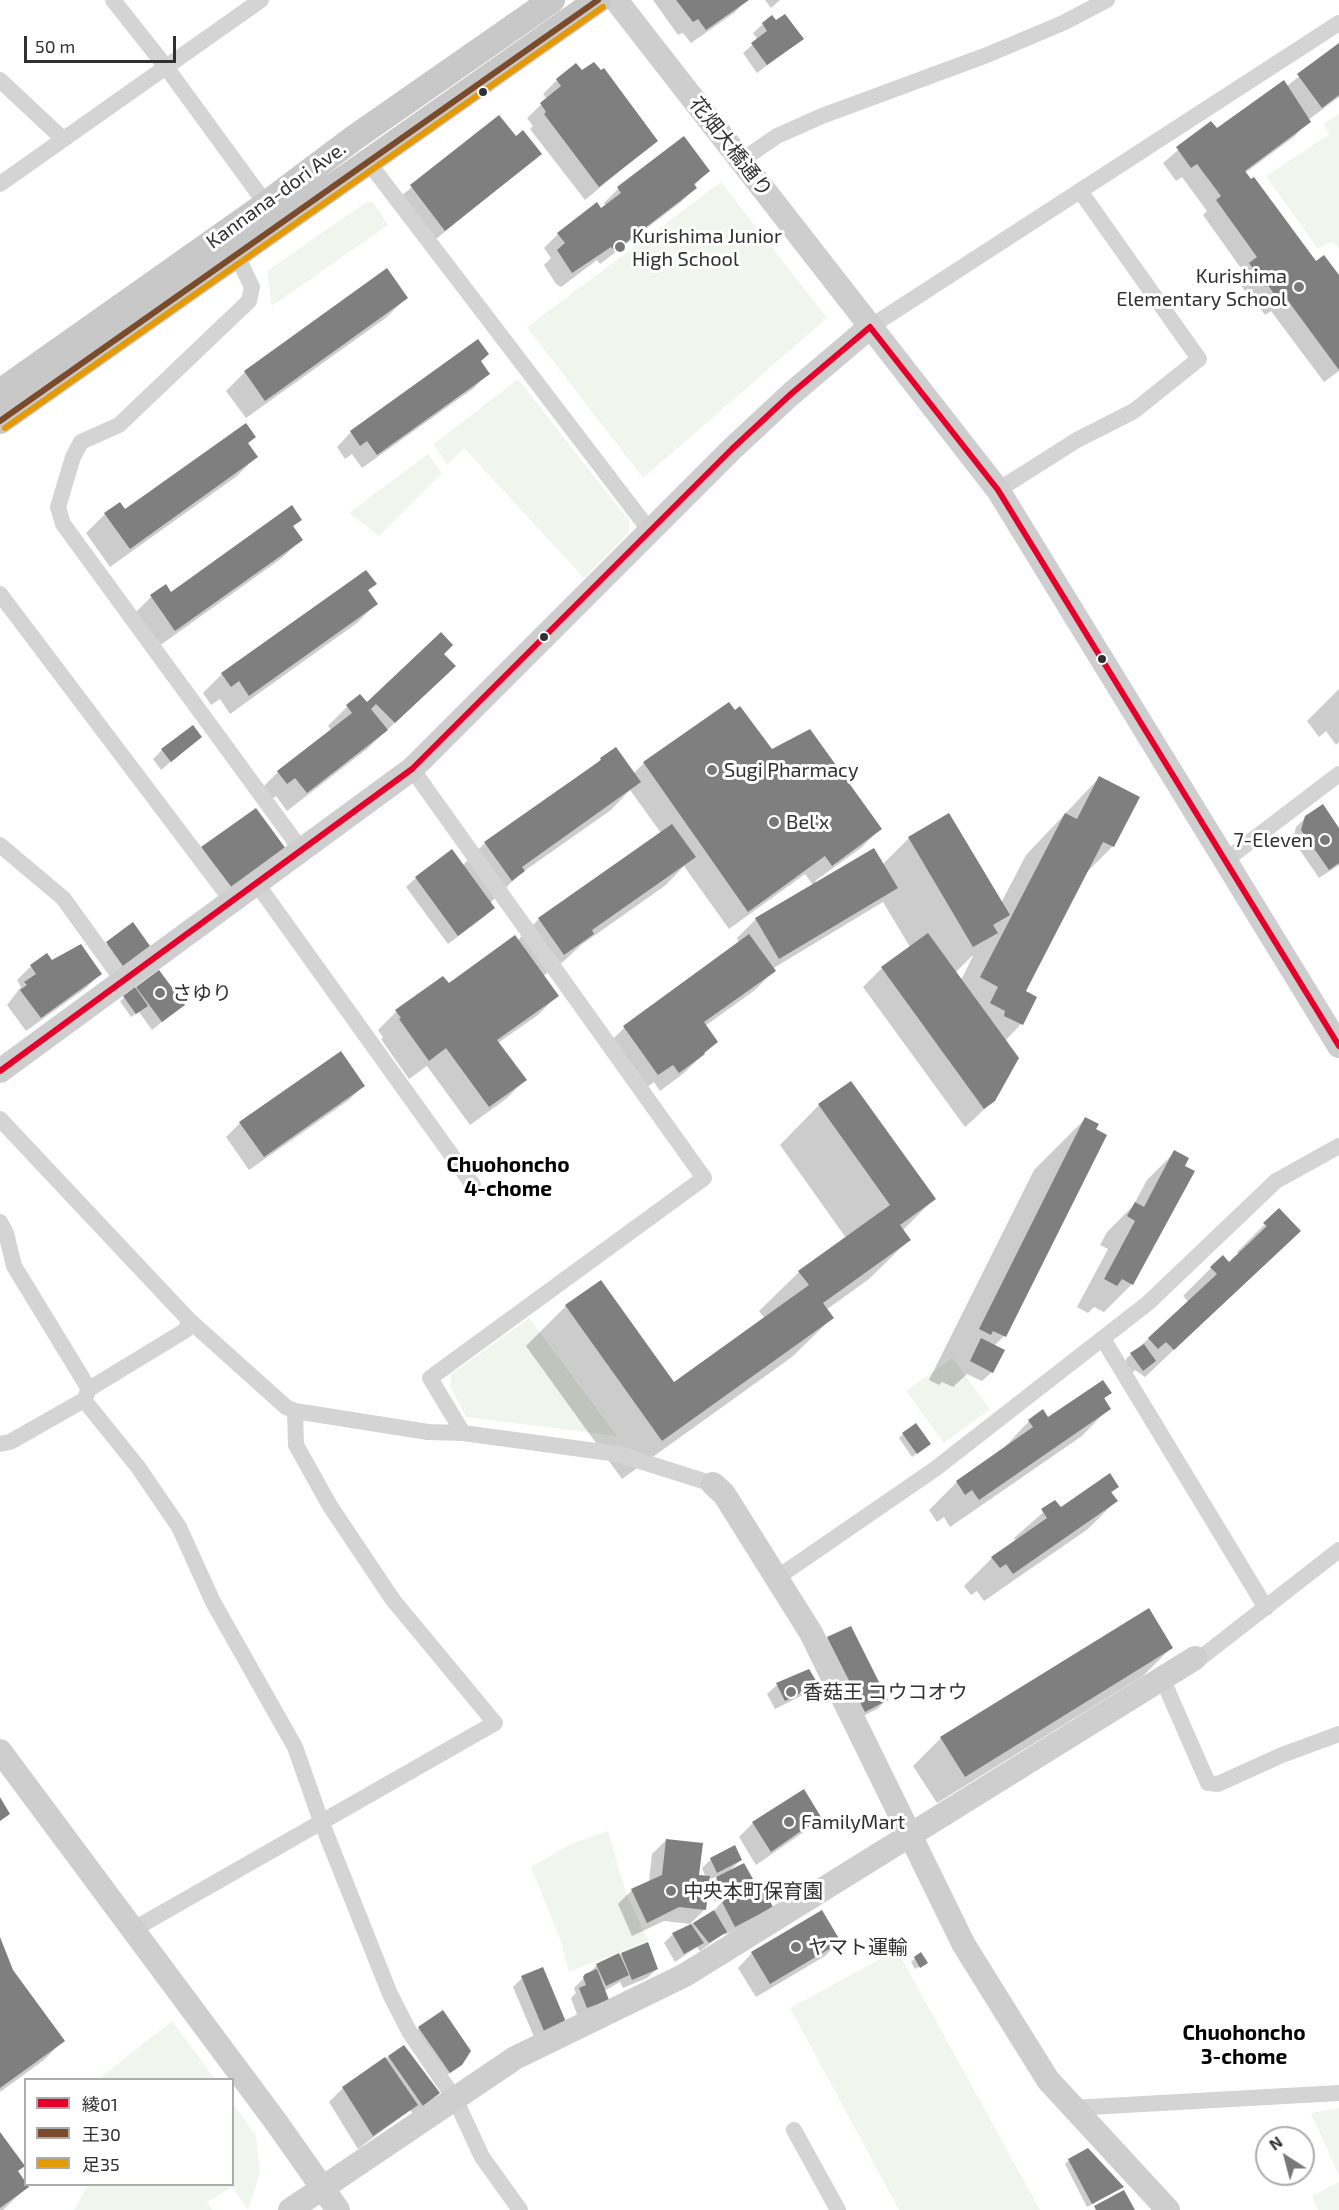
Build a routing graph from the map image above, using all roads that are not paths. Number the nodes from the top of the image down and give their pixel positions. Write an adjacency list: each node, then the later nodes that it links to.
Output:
1 (113, 0): 8 (street)
2 (261, 0): 8 (street)
3 (552, 0): 15 (main road, Kannana-dori Ave.)
4 (598, 0): 12 (main road, Kannana-dori Ave.)
5 (616, 0): 11 (street, 花畑大橋通り)
6 (1107, 0): 11 (street)
7 (1339, 23): 14 (street)
8 (166, 67): 10 (street); 15 (street)
9 (0, 80): 10 (street)
10 (63, 139): 13 (street)
11 (742, 160): 17 (street, 花畑大橋通り)
12 (369, 163): 16 (main road, Kannana-dori Ave.); 21 (street)
13 (0, 184)
14 (1080, 191): 17 (street); 20 (street)
15 (266, 204): 18 (main road, Kannana-dori Ave.)
16 (237, 256): 19 (main road, Kannana-dori Ave.); 26 (street)
17 (870, 327): 20 (street, 花畑大橋通り); 21 (street)
18 (0, 392)
19 (0, 421)
20 (998, 490): 27 (street, 花畑大橋通り)
21 (650, 531): 23 (street)
22 (0, 594): 29 (street)
23 (412, 769): 26 (street); 41 (street)
24 (1339, 774): 27 (street)
25 (0, 845): 30 (street)
26 (302, 851): 28 (street)
27 (1226, 860): 31 (street, 花畑大橋通り)
28 (257, 884): 29 (street); 35 (street)
29 (232, 901): 30 (street)
30 (123, 981): 32 (street)
31 (1339, 1046)
32 (0, 1071)
33 (0, 1119): 37 (street)
34 (1339, 1146): 38 (street)
35 (473, 1185)
36 (0, 1222): 39 (street)
37 (189, 1320): 39 (street); 40 (street)
38 (1103, 1339): 45 (street); 46 (street)
39 (87, 1394): 42 (street); 51 (street)
40 (295, 1411): 41 (street); 51 (street)
41 (463, 1433): 43 (street)
42 (0, 1444)
43 (713, 1484): 45 (street)
44 (1339, 1550): 46 (street)
45 (778, 1577): 52 (street)
46 (1266, 1608): 47 (street)
47 (1195, 1658): 48 (street)
48 (1162, 1678): 49 (street); 52 (street)
49 (1339, 1734)
50 (0, 1751): 53 (street)
51 (321, 1821): 53 (street); 55 (street)
52 (912, 1835): 55 (street); 56 (street)
53 (134, 1929): 58 (street)
54 (1339, 2093): 56 (street)
55 (455, 2099): 58 (street); 61 (street)
56 (1072, 2108): 63 (street)
57 (794, 2130): 62 (street)
58 (323, 2188): 59 (street); 60 (street)
59 (290, 2210)
60 (338, 2210)
61 (520, 2210)
62 (838, 2210)
63 (1168, 2210)

